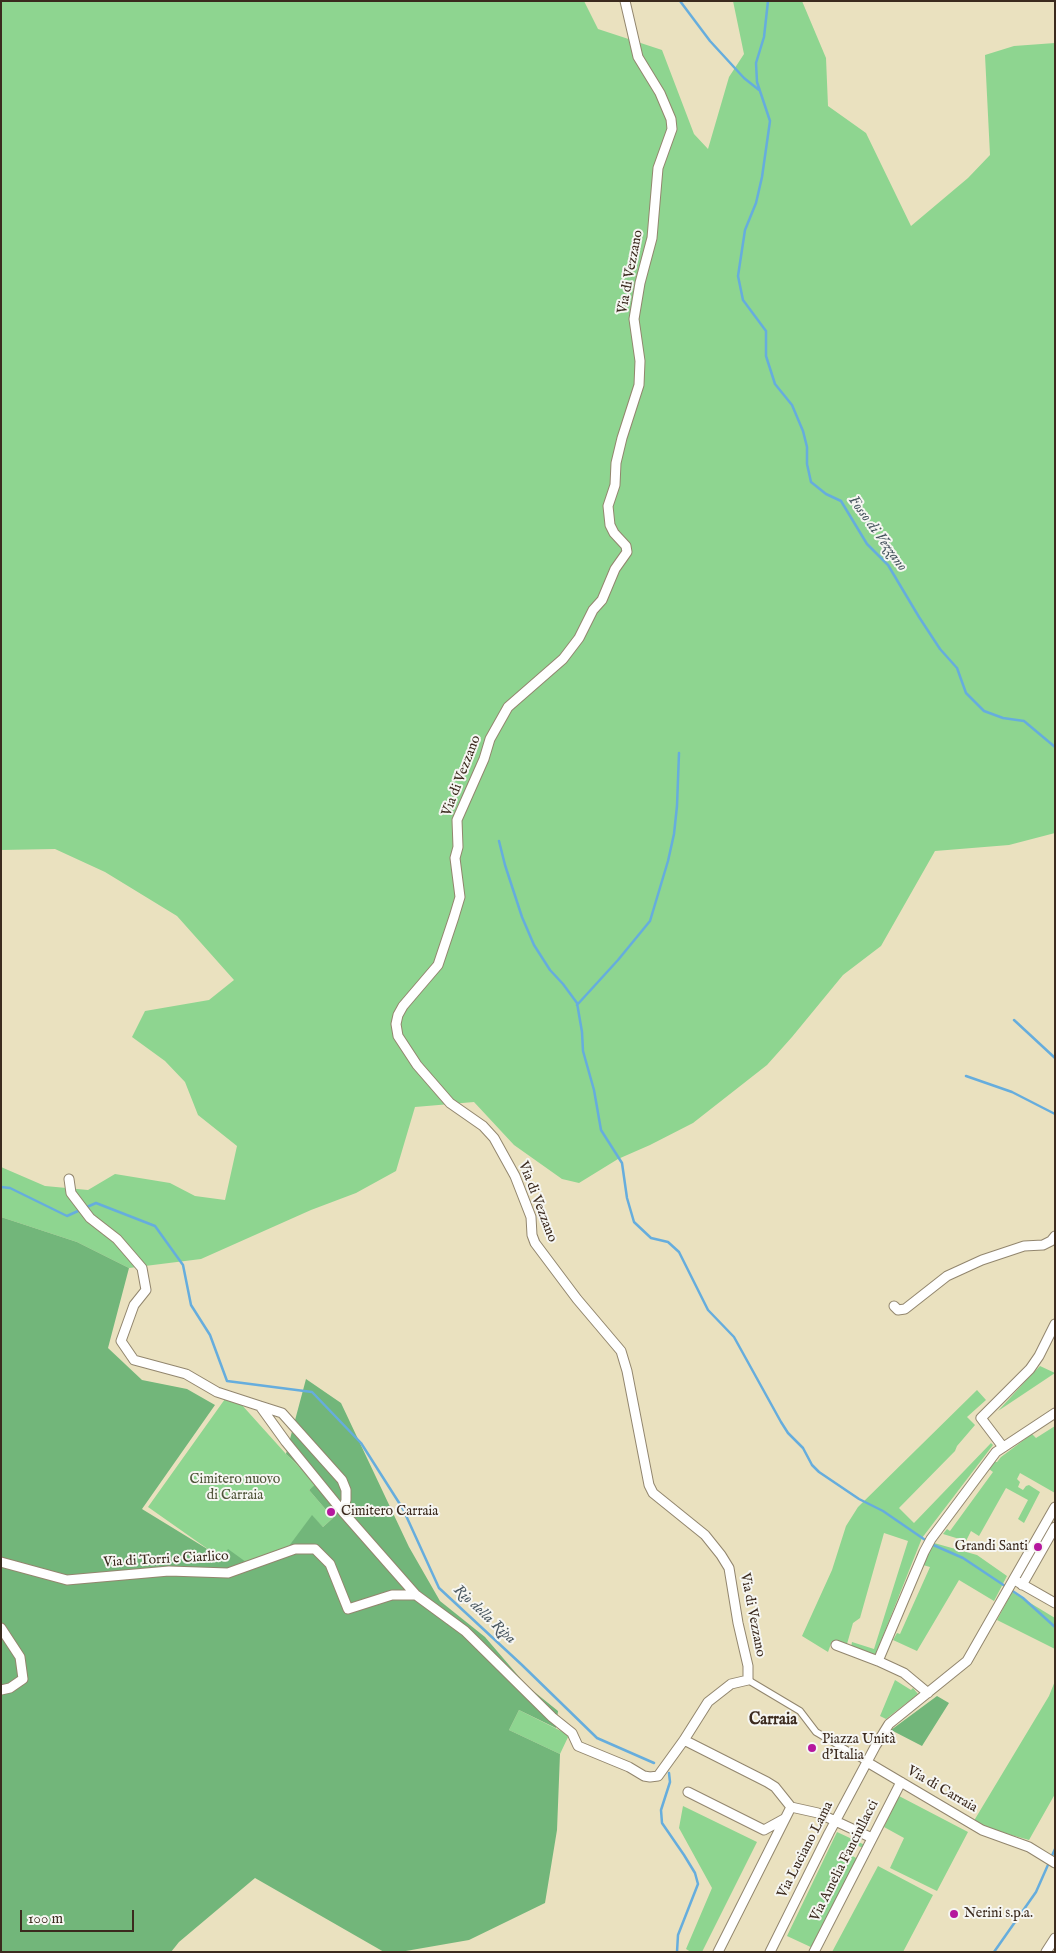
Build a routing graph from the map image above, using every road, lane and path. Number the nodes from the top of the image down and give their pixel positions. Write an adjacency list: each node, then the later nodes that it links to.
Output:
1 (625, 1): 22 (street, Via di Vezzano)
2 (69, 1179): 6 (street)
3 (1055, 1236): 4 (street)
4 (894, 1306)
5 (1055, 1324): 8 (street)
6 (260, 1406): 9 (street); 10 (street)
7 (1055, 1413): 8 (street)
8 (1003, 1447): 21 (street)
9 (320, 1455): 10 (street); 12 (street)
10 (306, 1467): 12 (street)
11 (1055, 1507): 15 (street, Via Luciano Lama)
12 (343, 1512): 17 (street)
13 (1055, 1527): 16 (street)
14 (1, 1562): 17 (street, Via di Torri e Ciarlico)
15 (1012, 1583): 16 (street); 24 (street, Via Luciano Lama)
16 (1022, 1584): 18 (street)
17 (416, 1595): 25 (street)
18 (1055, 1603)
19 (1, 1628): 23 (street)
20 (836, 1645): 21 (street)
21 (878, 1661): 24 (street)
22 (748, 1680): 25 (street); 26 (street, Via di Carraia)
23 (1, 1690)
24 (928, 1693): 26 (street, Via Luciano Lama)
25 (684, 1740): 29 (street)
26 (867, 1762): 27 (street, Via di Carraia); 31 (street, Via Luciano Lama)
27 (900, 1782): 33 (street, Via Amelia Fanciullacci); 35 (street, Via di Carraia)
28 (688, 1792): 32 (street)
29 (791, 1808): 30 (street); 31 (street)
30 (784, 1819): 32 (street); 34 (street)
31 (836, 1820): 33 (street); 38 (street, Via Luciano Lama)
32 (764, 1830): 34 (street)
33 (872, 1838): 39 (street, Via Amelia Fanciullacci)
34 (772, 1842): 37 (street)
35 (1055, 1863)
36 (1055, 1938): 40 (street)
37 (718, 1952)
38 (770, 1952)
39 (814, 1952)
40 (1046, 1952)

